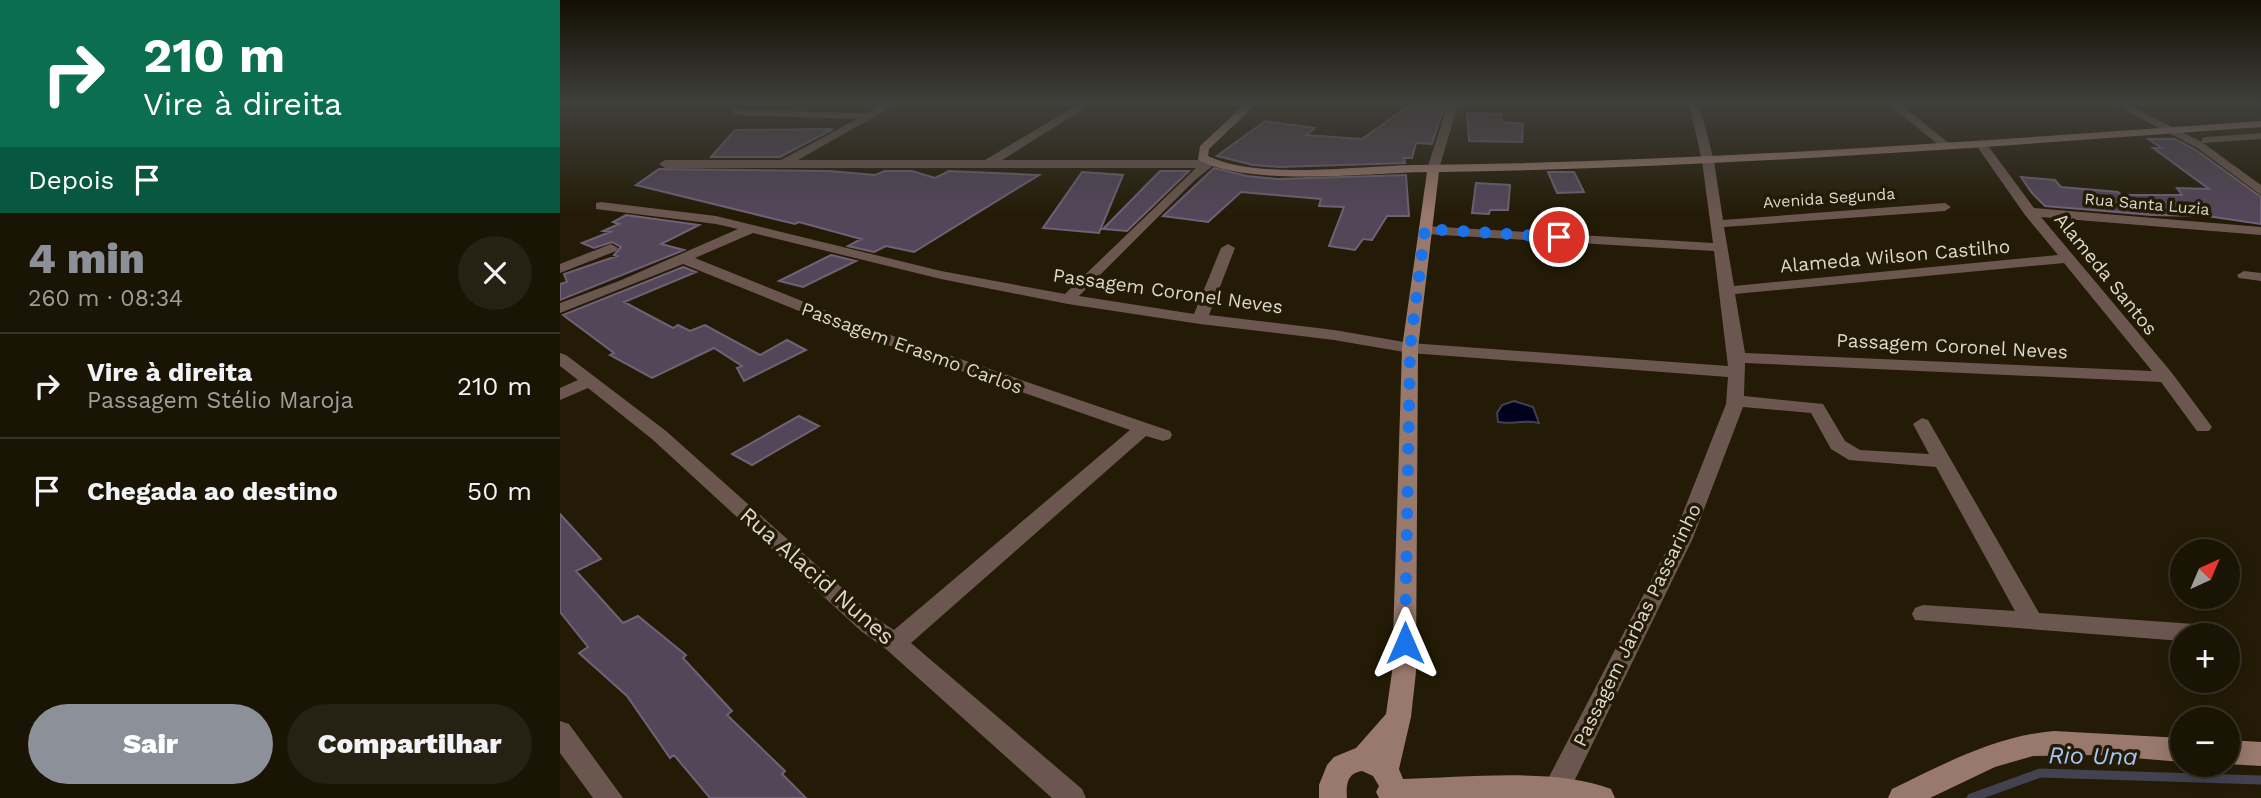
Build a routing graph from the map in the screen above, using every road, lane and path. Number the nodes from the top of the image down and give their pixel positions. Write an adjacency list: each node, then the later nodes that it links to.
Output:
1 (824, 141): 15 (street)
2 (1025, 141): 16 (street)
3 (1211, 141): 14 (main road)
4 (1442, 141): 17 (street)
5 (1703, 141): 12 (street, Passagem Jarbas Passarinho)
6 (1940, 141): 11 (street)
7 (2030, 141): 10 (main road)
8 (2192, 141): 19 (street)
9 (2208, 141): 18 (street)
10 (1982, 145): 11 (main road); 22 (street, Alameda Santos)
11 (1946, 146): 12 (main road)
12 (1708, 161): 17 (main road); 23 (street, Passagem Jarbas Passarinho)
13 (665, 164): 15 (street)
14 (1209, 164): 16 (street); 17 (main road); 36 (street)
15 (782, 165): 16 (street)
16 (986, 165)
17 (1433, 169): 25 (main road)
18 (2261, 184)
19 (2261, 191)
20 (601, 206): 24 (street, Passagem Coronel Neves)
21 (1945, 207): 23 (street, Avenida Segunda)
22 (2030, 212): 26 (street, Rua Santa Luzia); 30 (street, Alameda Santos)
23 (1716, 224): 27 (street, Passagem Jarbas Passarinho)
24 (753, 228): 31 (street); 36 (street, Passagem Coronel Neves)
25 (1425, 229): 27 (street); 39 (main road)
26 (2261, 231)
27 (1719, 247): 35 (street, Passagem Jarbas Passarinho)
28 (611, 248): 32 (street)
29 (1228, 248): 38 (street)
30 (2069, 258): 35 (street, Alameda Wilson Castilho); 42 (street, Alameda Santos)
31 (684, 259): 37 (street); 52 (street, Passagem Erasmo Carlos)
32 (560, 269)
33 (2244, 275): 34 (street)
34 (2261, 277)
35 (1725, 291): 41 (street, Passagem Jarbas Passarinho)
36 (1068, 299): 38 (street, Passagem Coronel Neves)
37 (560, 308)
38 (1200, 319): 39 (street, Passagem Coronel Neves)
39 (1410, 348): 41 (street, Passagem Coronel Neves); 57 (main road)
40 (560, 358): 43 (street, Rua Alacid Nunes)
41 (1736, 365): 42 (street, Passagem Coronel Neves); 45 (street, Passagem Jarbas Passarinho)
42 (2166, 377): 47 (street, Alameda Santos)
43 (588, 382): 44 (street); 52 (street, Rua Alacid Nunes)
44 (560, 395)
45 (1735, 401): 48 (street); 59 (street, Passagem Jarbas Passarinho)
46 (1922, 424): 48 (street)
47 (2203, 427)
48 (1942, 461): 50 (street)
49 (1923, 614): 50 (street)
50 (2032, 622): 51 (street)
51 (2170, 631)
52 (895, 643): 61 (street, Rua Alacid Nunes)
53 (560, 732): 60 (street)
54 (2170, 749): 63 (main road)
55 (2240, 753): 56 (main road)
56 (2261, 754)
57 (1382, 780): 58 (main road); 59 (main road)
58 (1326, 794)
59 (1554, 794): 62 (main road)
60 (609, 798)
61 (1072, 798)
62 (1601, 798)
63 (1902, 798)

